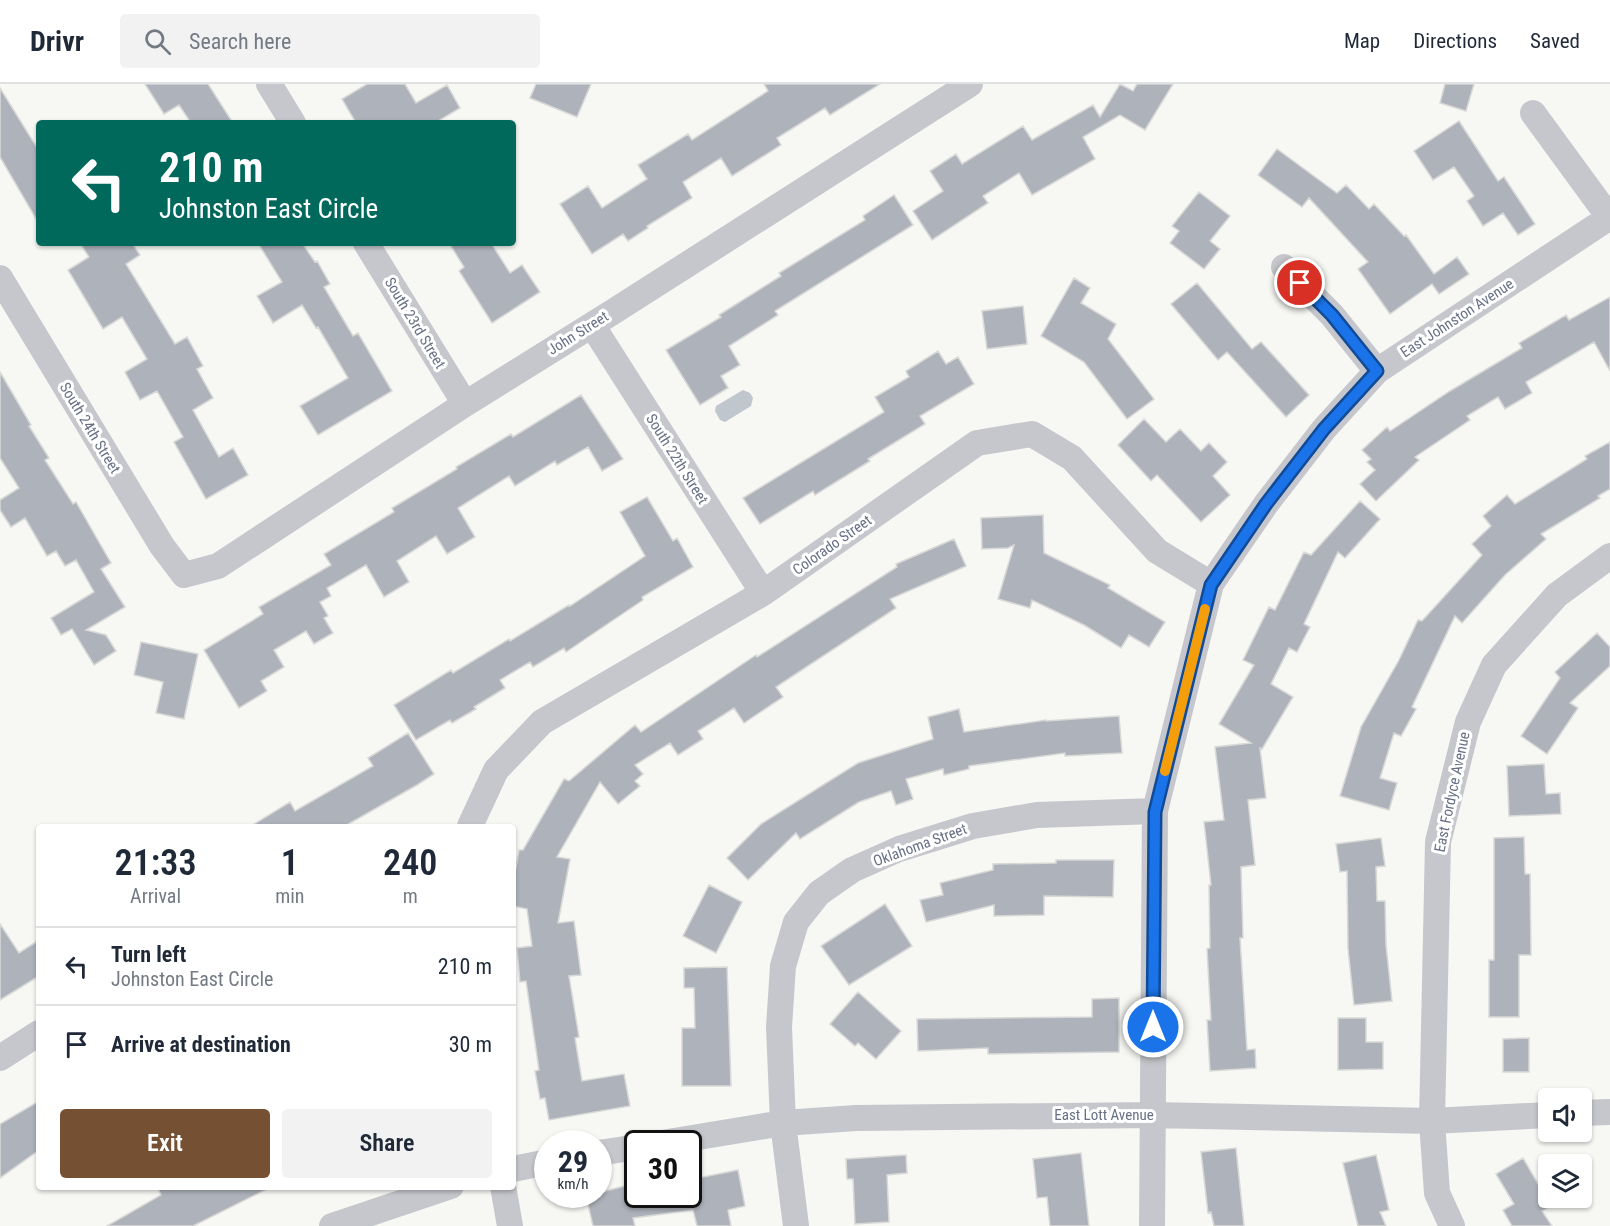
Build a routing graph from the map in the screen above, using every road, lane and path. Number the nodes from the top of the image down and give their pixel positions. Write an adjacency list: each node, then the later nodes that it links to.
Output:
1 (269, 84): 4 (street)
2 (970, 84): 9 (street, John Street)
3 (1533, 114): 5 (street)
4 (291, 120)
5 (1610, 217): 10 (street, East Johnston Avenue)
6 (368, 246): 11 (street, South 23rd Street)
7 (1284, 267): 10 (street)
8 (0, 278): 13 (street, South 24th Street)
9 (592, 325): 11 (street, John Street); 15 (street, South 22th Street)
10 (1377, 371): 14 (street, East Johnston Avenue)
11 (465, 404): 13 (street, John Street)
12 (1610, 556): 24 (street, East Fordyce Avenue)
13 (184, 575)
14 (1211, 585): 15 (street, Colorado Street); 16 (street, East Johnston Avenue)
15 (763, 593): 17 (street, Colorado Street)
16 (1155, 812): 22 (street, East Johnston Avenue); 25 (street, Oklahoma Street)
17 (471, 824)
18 (36, 1035): 19 (street)
19 (0, 1058)
20 (1610, 1112): 21 (street)
21 (1592, 1113)
22 (1154, 1115): 24 (street, East Lott Avenue); 25 (street, East Lott Avenue); 34 (street)
23 (1538, 1116): 24 (street, East Lott Avenue)
24 (1432, 1121): 35 (street, East Fordyce Avenue)
25 (783, 1124): 26 (street, East Lott Avenue); 33 (street, Oklahoma Street)
26 (702, 1137)
27 (534, 1165): 28 (street)
28 (516, 1168)
29 (439, 1190): 31 (street)
30 (504, 1190): 32 (street)
31 (332, 1226)
32 (510, 1226)
33 (796, 1226)
34 (1152, 1226)
35 (1452, 1226)

